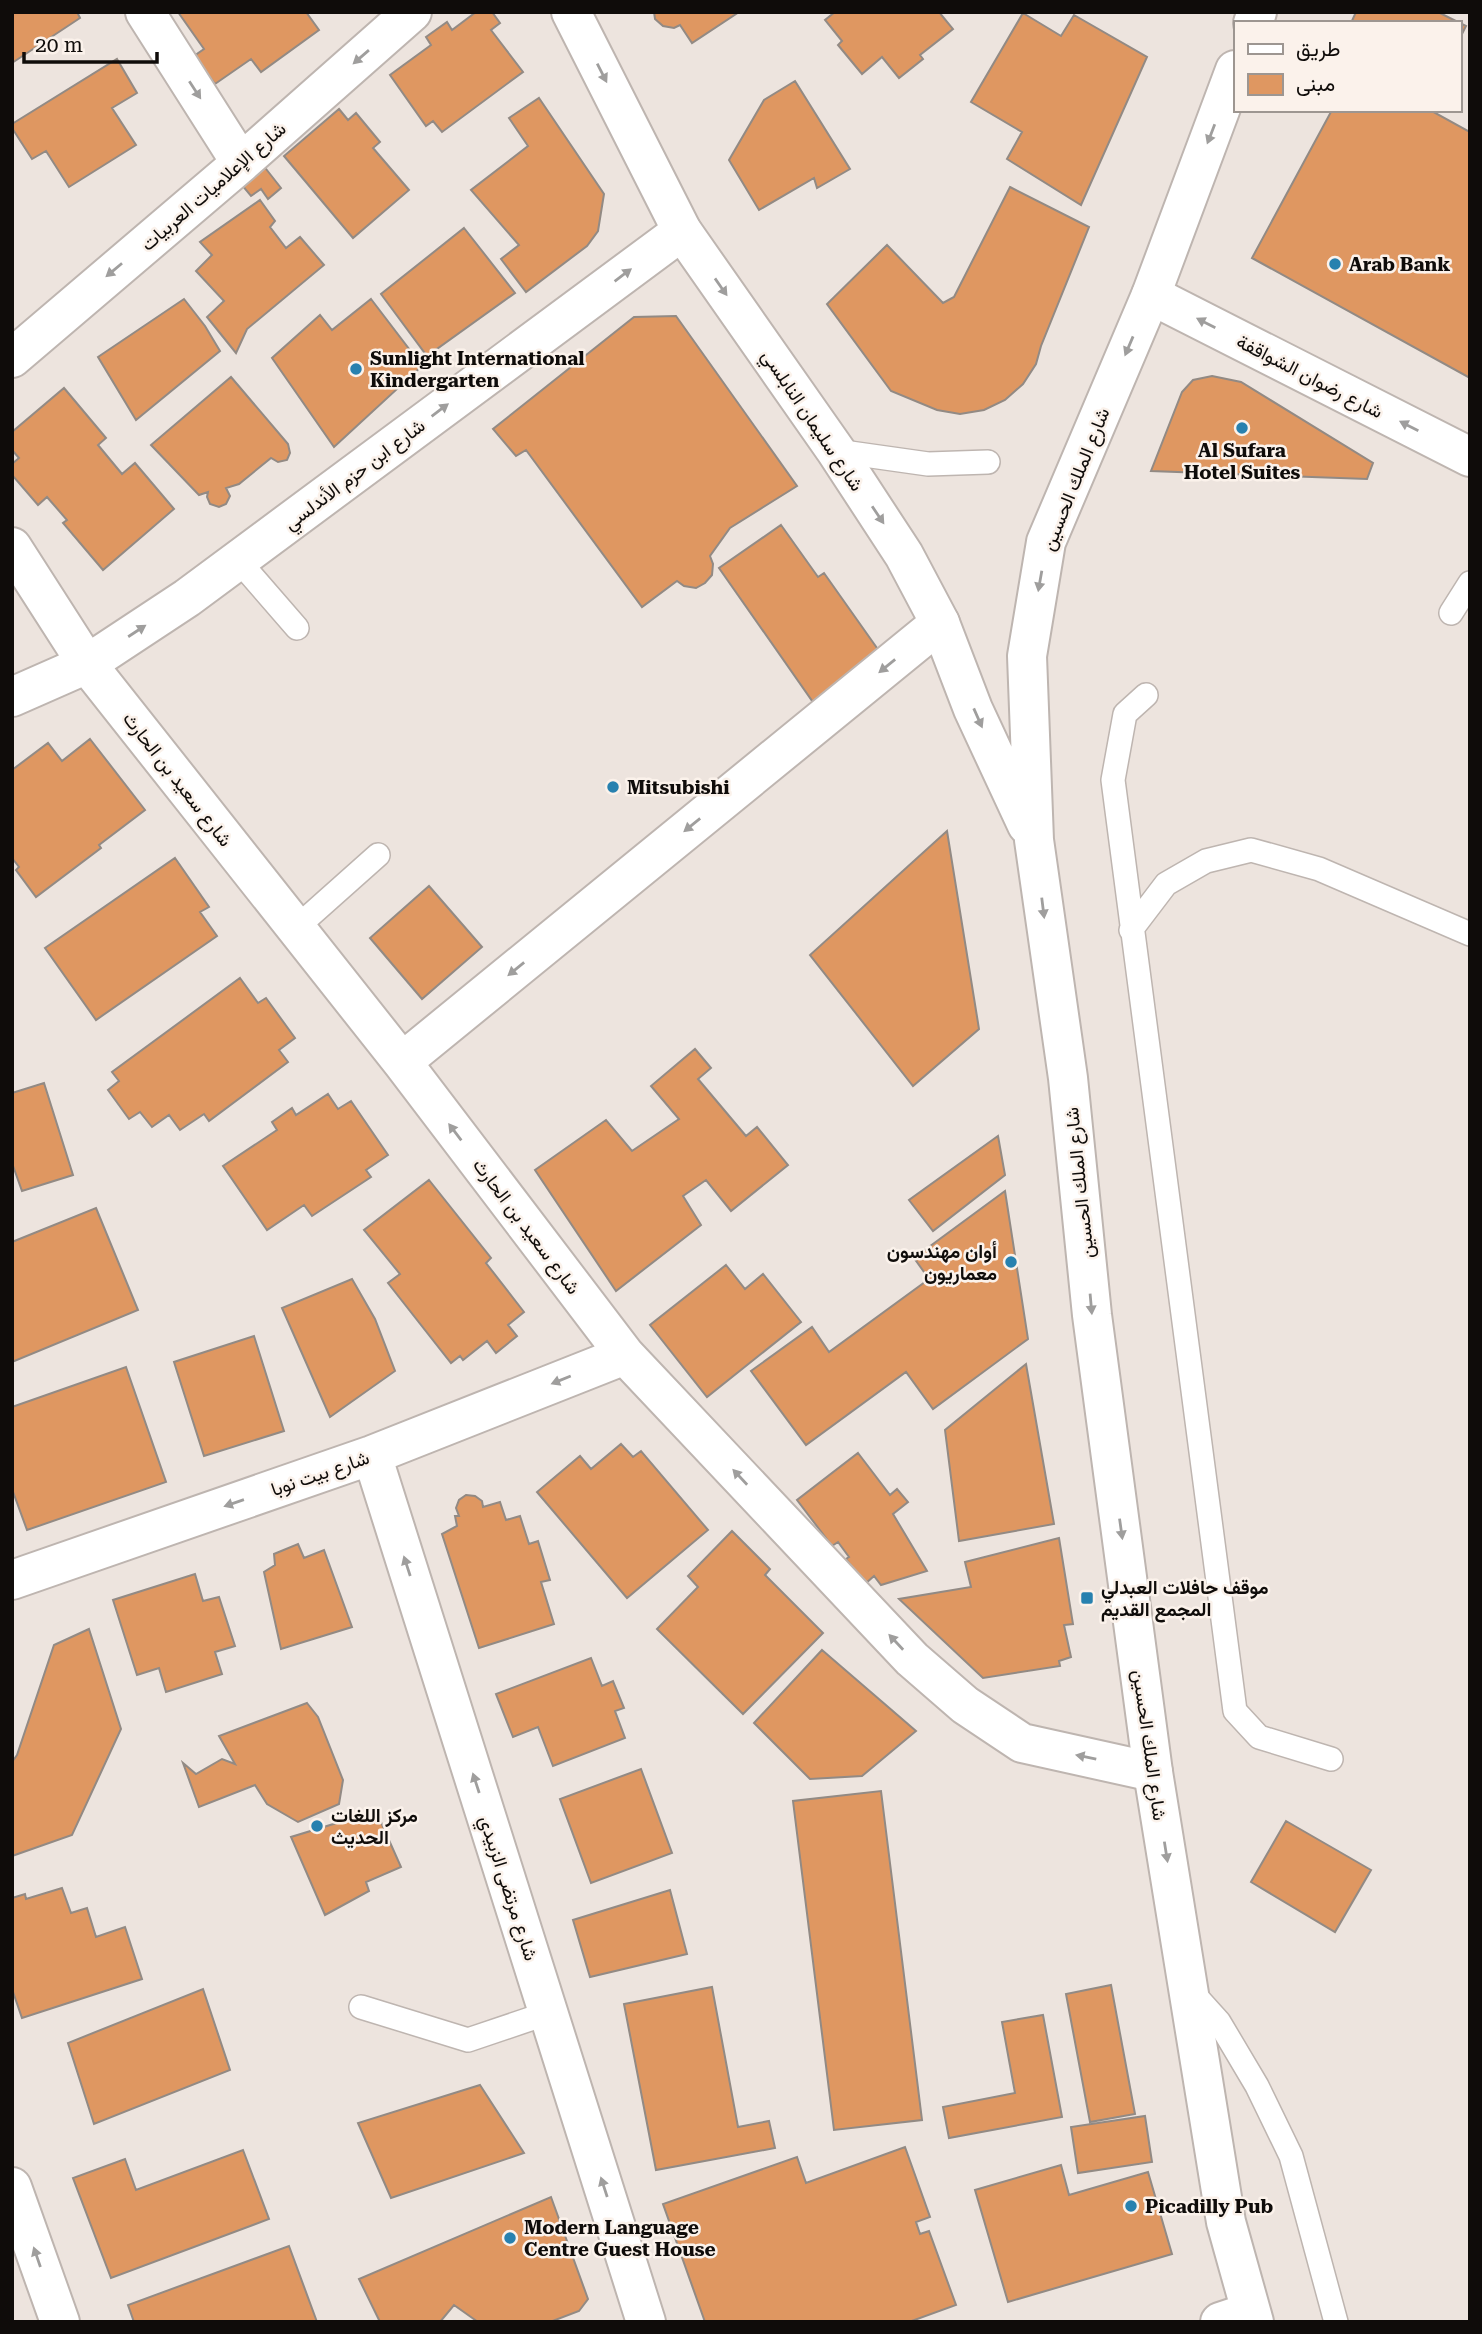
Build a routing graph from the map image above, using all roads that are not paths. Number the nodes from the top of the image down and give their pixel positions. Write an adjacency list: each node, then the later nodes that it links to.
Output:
1 (145, 12): 5 (street, one-way to 5)
2 (412, 12): 5 (street, شارع الإعلاميات العربيات, one-way to 5)
3 (571, 12): 6 (street, شارع سليمان النابلسي, one-way to 6)
4 (1234, 73): 7 (street, شارع الملك الحسين, one-way to 7)
5 (241, 163): 8 (street, شارع الإعلاميات العربيات, one-way to 8)
6 (682, 231): 9 (street, شارع سليمان النابلسي, one-way to 9); 13 (street, شارع ابن حزم الأندلسي, one-way to 6)
7 (1150, 295): 10 (street, شارع رضوان الشواقفة, one-way to 7); 21 (street, شارع الملك الحسين, one-way to 21)
8 (12, 358)
9 (835, 451): 11 (lane); 16 (street, شارع سليمان النابلسي, one-way to 16)
10 (1470, 457)
11 (988, 462)
12 (12, 547): 18 (street, شارع سعيد بن الحارث)
13 (238, 559): 17 (lane); 18 (street, شارع ابن حزم الأندلسي, one-way to 13)
14 (1470, 583): 15 (lane)
15 (1451, 613)
16 (940, 622): 21 (street, شارع سليمان النابلسي, one-way to 21); 26 (street, one-way to 26)
17 (297, 628)
18 (86, 664): 20 (street, شارع ابن حزم الأندلسي); 23 (street, شارع سعيد بن الحارث)
19 (1146, 695): 24 (lane)
20 (12, 697)
21 (1034, 840): 31 (street, شارع الملك الحسين, one-way to 31)
22 (378, 855): 23 (lane)
23 (296, 928): 26 (street, شارع سعيد بن الحارث)
24 (1131, 930): 25 (lane); 30 (lane)
25 (1470, 934)
26 (402, 1062): 27 (street, شارع سعيد بن الحارث, one-way to 26)
27 (625, 1355): 28 (street, شارع بيت نوبا, one-way to 28); 31 (street, شارع سعيد بن الحارث, one-way to 27)
28 (372, 1455): 29 (street, شارع بيت نوبا, one-way to 29); 34 (street, شارع مرتضى الزبيدي, one-way to 28)
29 (12, 1580)
30 (1331, 1759)
31 (1153, 1772): 32 (street, شارع الملك الحسين, one-way to 32)
32 (1188, 1988): 36 (street, شارع الملك الحسين); 39 (lane)
33 (361, 2007): 34 (lane)
34 (548, 2013): 38 (street, شارع مرتضى الزبيدي, one-way to 34)
35 (12, 2187): 37 (street, one-way to 35)
36 (1241, 2318)
37 (60, 2322)
38 (646, 2322)
39 (1336, 2322)

